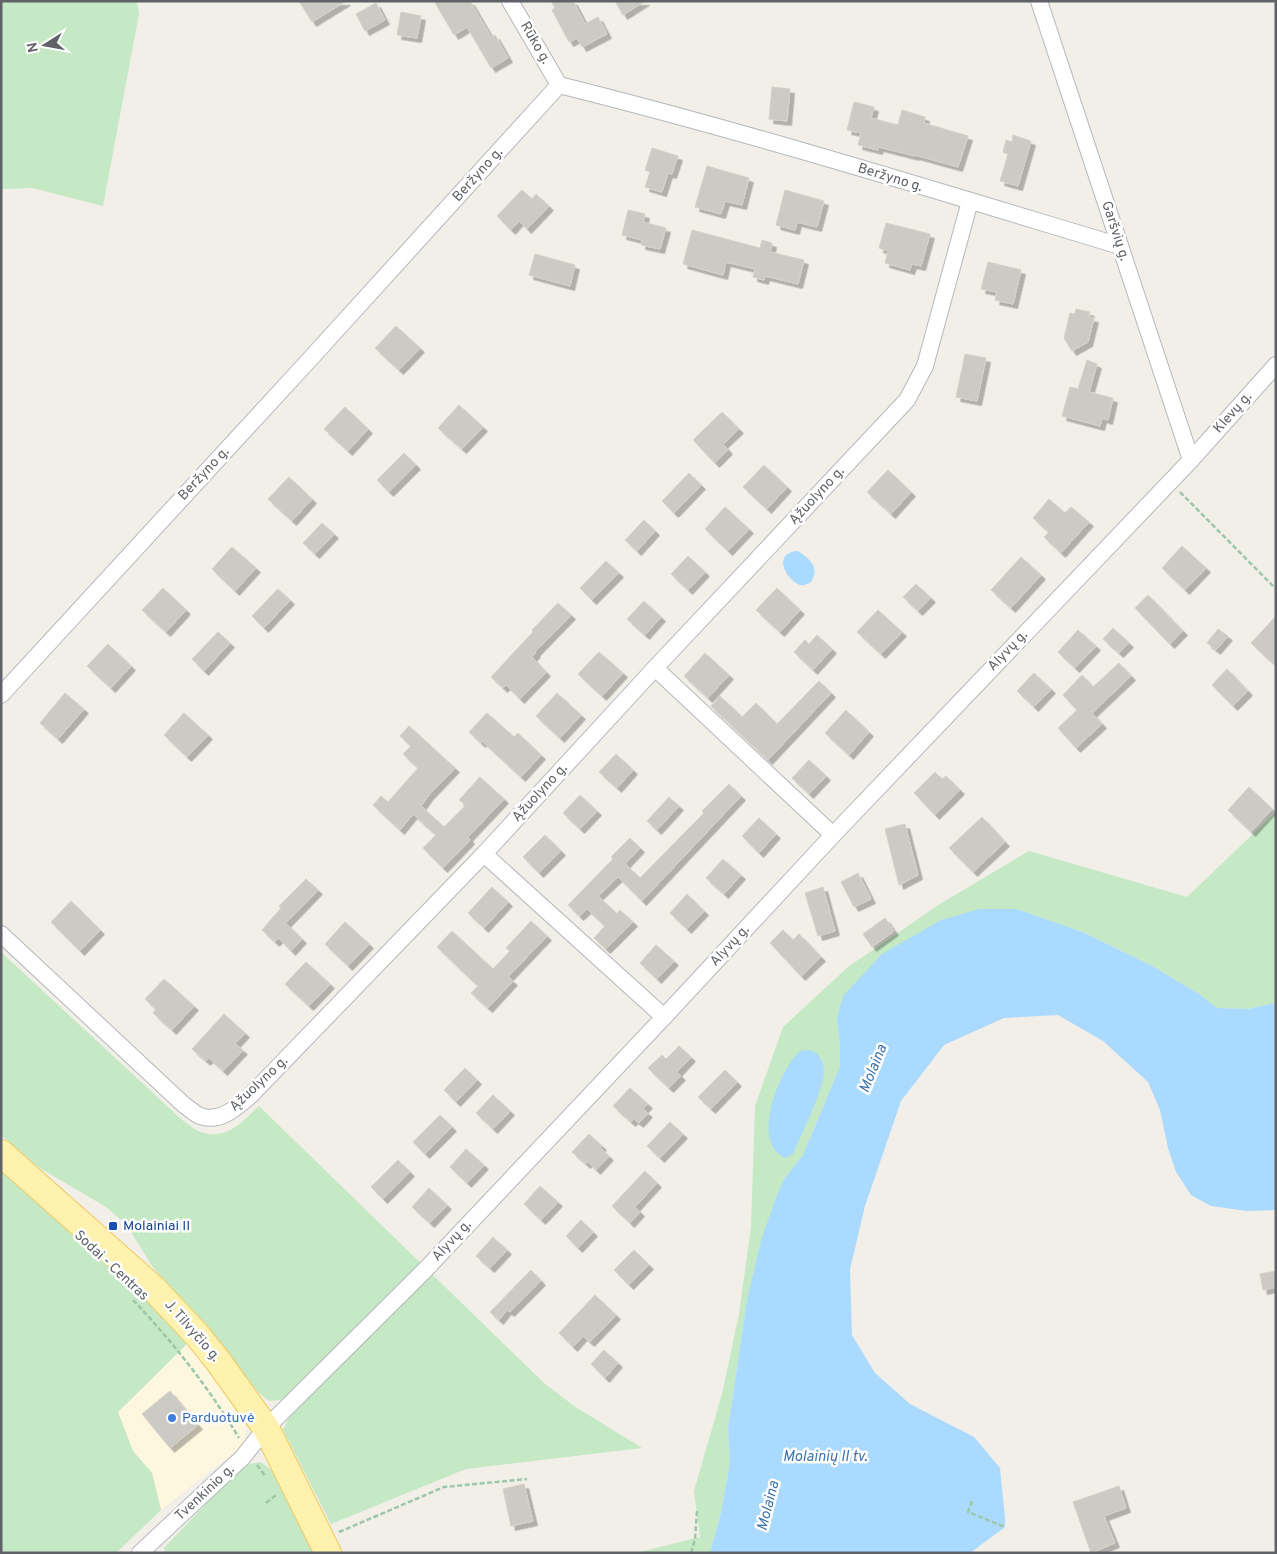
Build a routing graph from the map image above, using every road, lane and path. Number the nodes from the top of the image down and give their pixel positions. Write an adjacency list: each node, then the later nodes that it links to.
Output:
1 (510, 1): 3 (street, Rūko g.)
2 (1039, 1): 5 (street, Garšvių g.)
3 (559, 85): 4 (street, Beržyno g.); 11 (street, Beržyno g.)
4 (970, 201): 5 (street, Beržyno g.); 10 (street, Ąžuolyno g.)
5 (1120, 246): 7 (street, Garšvių g.)
6 (1276, 365): 7 (street, Klevų g.)
7 (1190, 460): 8 (street, Alyvų g.)
8 (1169, 482): 9 (path); 12 (street, Alyvų g.)
9 (1276, 589)
10 (655, 668): 12 (street); 13 (street, Ąžuolyno g.)
11 (1, 695)
12 (832, 836): 15 (street, Alyvų g.)
13 (484, 854): 14 (street, Ąžuolyno g.); 15 (street)
14 (1, 934)
15 (664, 1017): 18 (street, Alyvų g.)
16 (1, 1153): 18 (main road, J. Tilvyčio g.)
17 (132, 1298): 19 (path, Sodai - Centras)
18 (266, 1428): 19 (street, Tvenkinio g.); 27 (main road, J. Tilvyčio g.)
19 (247, 1454): 20 (path, Sodai - Centras); 28 (street, Tvenkinio g.)
20 (268, 1479)
21 (527, 1480): 27 (path)
22 (282, 1499): 24 (path)
23 (972, 1501): 26 (path)
24 (266, 1503)
25 (697, 1511): 29 (path)
26 (1005, 1527)
27 (325, 1546)
28 (140, 1553)
29 (691, 1553)

